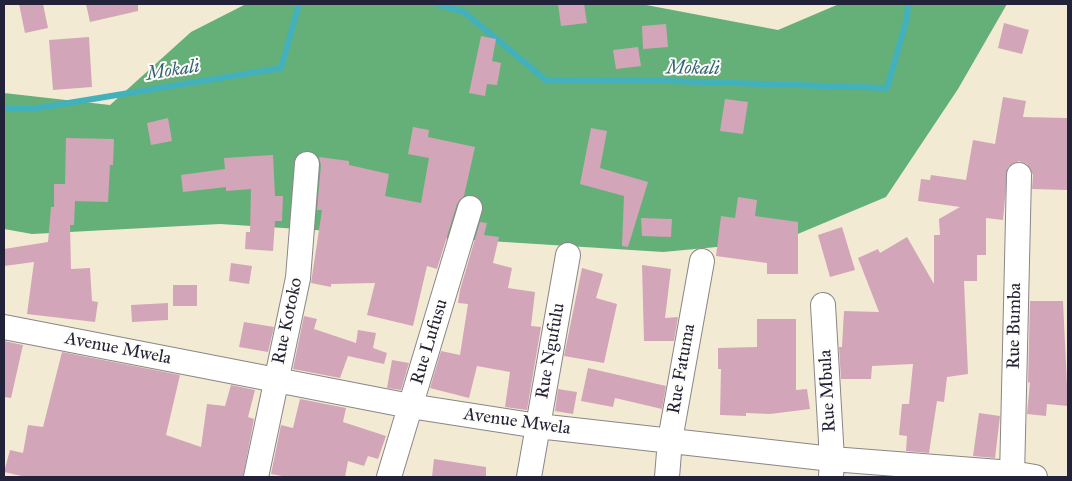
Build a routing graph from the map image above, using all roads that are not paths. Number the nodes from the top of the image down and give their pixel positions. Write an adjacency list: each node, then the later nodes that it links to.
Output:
1 (308, 164): 8 (street, Rue Kotoko)
2 (1019, 175): 13 (street, Rue Bumba)
3 (470, 208): 9 (street, Rue Lufusu)
4 (568, 255): 10 (street, Rue Ngufulu)
5 (702, 261): 11 (street, Rue Fatuma)
6 (823, 305): 12 (street, Rue Mbula)
7 (4, 327): 8 (street, Avenue Mwela)
8 (276, 380): 9 (street, Avenue Mwela); 14 (street, Rue Kotoko)
9 (410, 406): 10 (street, Avenue Mwela); 15 (street, Rue Lufusu)
10 (538, 426): 11 (street, Avenue Mwela); 16 (street, Rue Ngufulu)
11 (670, 440): 12 (street, Avenue Mwela); 17 (street, Rue Fatuma)
12 (831, 468): 13 (street, Avenue Mwela)
13 (1012, 475): 18 (street, Avenue Mwela)
14 (256, 477)
15 (389, 477)
16 (528, 477)
17 (667, 477)
18 (1035, 477)

